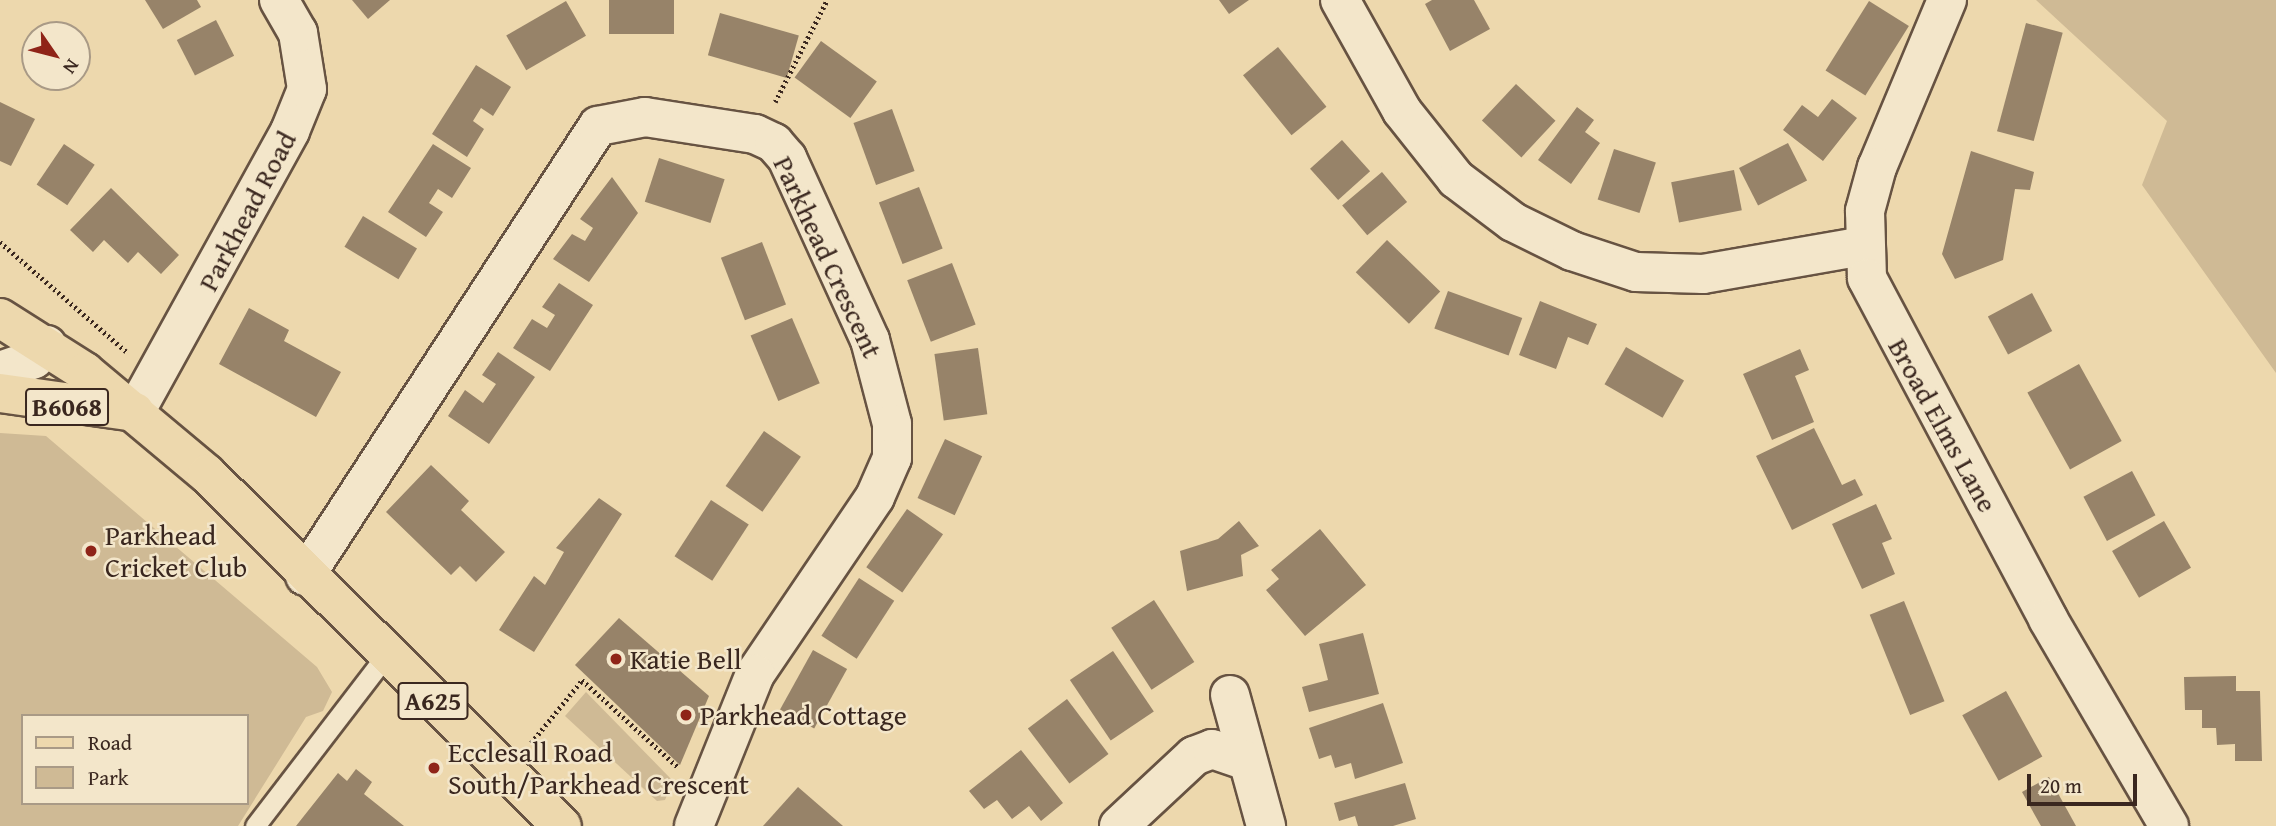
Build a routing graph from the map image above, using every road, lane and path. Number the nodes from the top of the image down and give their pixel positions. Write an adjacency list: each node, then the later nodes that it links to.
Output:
1 (279, 0): 13 (street, Parkhead Road)
2 (827, 0): 5 (path)
3 (1340, 0): 7 (street)
4 (1947, 0): 7 (street, Broad Elms Lane)
5 (755, 134): 14 (street, Parkhead Crescent); 19 (street, Parkhead Crescent)
6 (0, 242): 10 (path)
7 (1863, 246): 24 (street, Broad Elms Lane)
8 (0, 318): 9 (main road, A625)
9 (47, 345): 11 (street, B6068); 13 (main road, A625)
10 (132, 360)
11 (0, 371)
12 (0, 393): 13 (main road, B6068)
13 (135, 412): 14 (main road, A625)
14 (305, 576): 15 (main road, A625)
15 (386, 655): 20 (lane); 21 (main road, A625)
16 (1230, 695): 18 (street)
17 (526, 749): 19 (path)
18 (1244, 760): 22 (street); 23 (street)
19 (700, 810)
20 (255, 826)
21 (562, 826)
22 (1119, 826)
23 (1266, 826)
24 (2169, 826)

